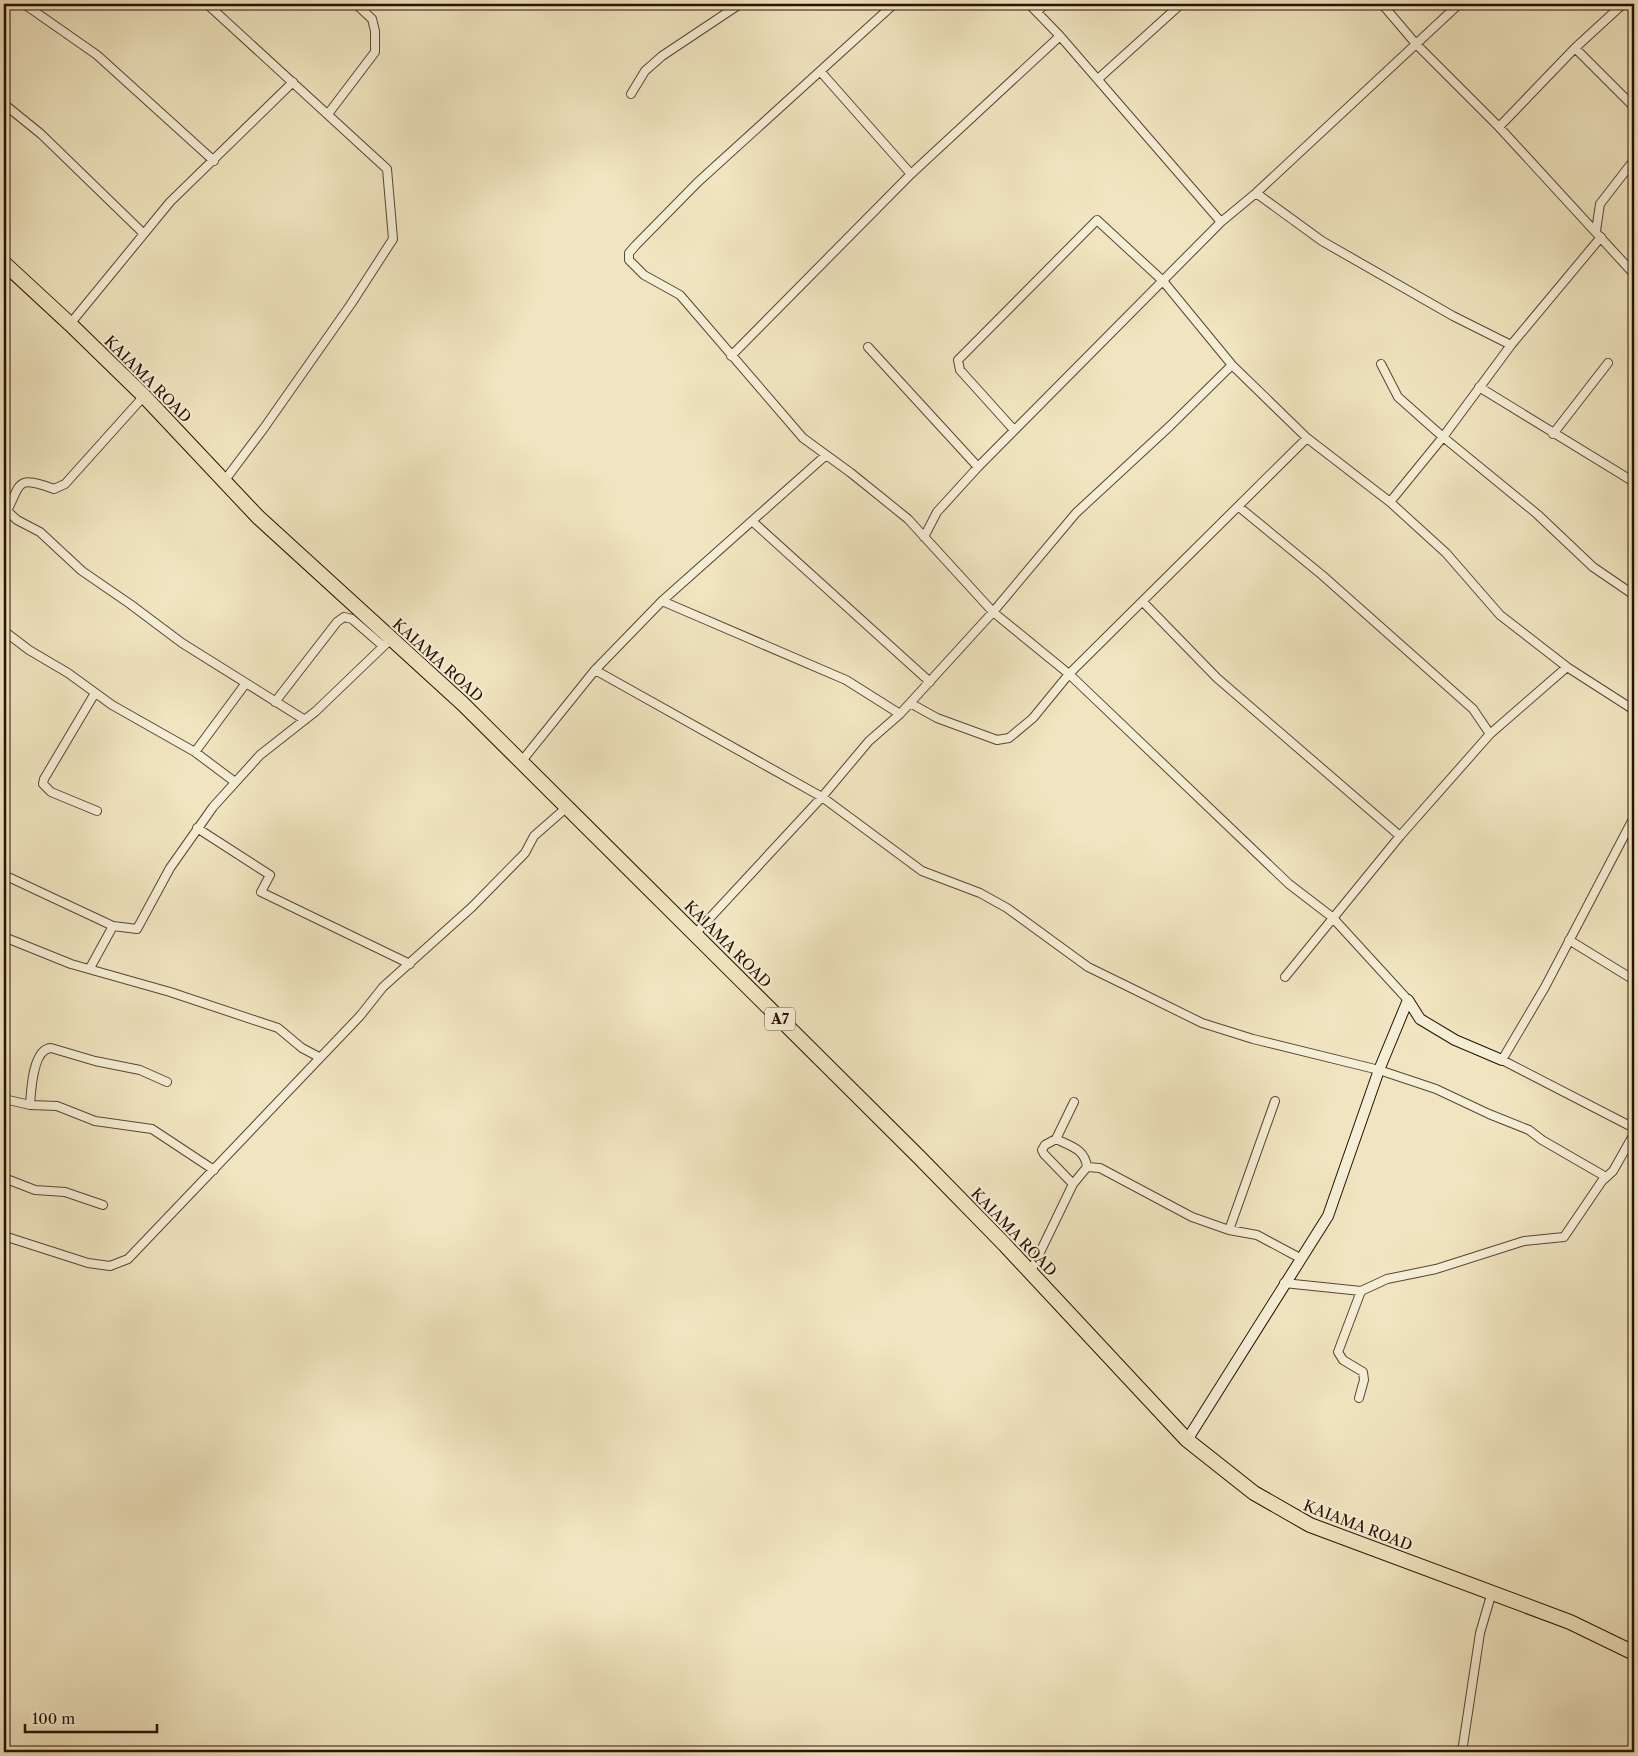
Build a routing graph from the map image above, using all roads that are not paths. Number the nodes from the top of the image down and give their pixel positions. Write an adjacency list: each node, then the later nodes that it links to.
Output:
1 (24, 4): 25 (street)
2 (208, 4): 18 (street)
3 (356, 4): 22 (street)
4 (740, 4): 19 (street)
5 (894, 4): 16 (street)
6 (1029, 4): 12 (street)
7 (1045, 4): 12 (street)
8 (1181, 4): 17 (street)
9 (1382, 4): 14 (street)
10 (1459, 4): 14 (street)
11 (1623, 4): 15 (street)
12 (1037, 12): 13 (street)
13 (1060, 36): 17 (street); 26 (street)
14 (1416, 44): 23 (street); 27 (street)
15 (1575, 48): 21 (street); 23 (street)
16 (820, 71): 26 (street); 37 (street)
17 (1098, 79): 28 (street)
18 (293, 82): 22 (street); 25 (street)
19 (631, 94)
20 (4, 104): 29 (street)
21 (1634, 107)
22 (328, 114): 49 (street)
23 (1499, 127): 30 (street)
24 (1634, 160): 30 (street)
25 (214, 161): 29 (street)
26 (911, 174): 37 (street)
27 (1256, 193): 28 (street); 35 (street)
28 (1221, 222): 33 (street)
29 (143, 233): 34 (street)
30 (1598, 234): 32 (street); 35 (street)
31 (4, 263): 34 (highway, KAIAMA ROAD / A7)
32 (1634, 274)
33 (1163, 281): 40 (street); 43 (street); 43 (street)
34 (70, 324): 42 (highway, KAIAMA ROAD / A7)
35 (1511, 345): 41 (street)
36 (868, 347): 48 (street)
37 (731, 356): 47 (street)
38 (1608, 362): 44 (street)
39 (1381, 364): 45 (street)
40 (1232, 365): 46 (street); 59 (street)
41 (1479, 387): 44 (street); 45 (street)
42 (144, 396): 49 (highway, KAIAMA ROAD / A7); 53 (street)
43 (1014, 430): 48 (street)
44 (1553, 434): 50 (street)
45 (1443, 437): 51 (street); 56 (street)
46 (1307, 438): 51 (street); 52 (street)
47 (825, 456): 54 (street); 55 (street)
48 (978, 467): 55 (street)
49 (224, 480): 61 (highway, KAIAMA ROAD / A7)
50 (1634, 482)
51 (1390, 502): 62 (street)
52 (1239, 507): 58 (street); 73 (street)
53 (5, 511): 66 (street)
54 (752, 521): 57 (street); 65 (street)
55 (924, 537): 59 (street)
56 (1634, 595)
57 (662, 601): 63 (street); 71 (street)
58 (1143, 602): 64 (street); 82 (street)
59 (993, 612): 64 (street); 65 (street)
60 (4, 631): 67 (street)
61 (387, 642): 68 (street); 72 (street); 75 (highway, KAIAMA ROAD / A7)
62 (1567, 667): 70 (street); 73 (street)
63 (595, 670): 75 (street); 77 (street)
64 (1069, 674): 69 (street); 84 (street)
65 (930, 682): 69 (street)
66 (246, 683): 68 (street); 74 (street)
67 (95, 693): 74 (street); 79 (street)
68 (275, 702): 72 (street)
69 (910, 703): 71 (street)
70 (1634, 710)
71 (900, 714): 77 (street)
72 (305, 720): 76 (street)
73 (1490, 734): 82 (street)
74 (195, 752): 76 (street)
75 (521, 762): 78 (highway, KAIAMA ROAD / A7)
76 (235, 782): 81 (street)
77 (822, 797): 86 (street); 96 (street)
78 (566, 808): 86 (highway, KAIAMA ROAD / A7); 89 (street)
79 (97, 811)
80 (1634, 816): 88 (street)
81 (197, 828): 85 (street); 89 (street)
82 (1400, 836): 84 (street)
83 (4, 875): 85 (street)
84 (1332, 916): 91 (street); 93 (street)
85 (113, 926): 90 (street)
86 (695, 934): 114 (highway, KAIAMA ROAD / A7)
87 (4, 937): 90 (street)
88 (1569, 940): 92 (street); 95 (street)
89 (410, 964): 94 (street)
90 (90, 968): 94 (street)
91 (1284, 977)
92 (1634, 980)
93 (1408, 1000): 95 (street); 96 (street)
94 (319, 1058): 106 (street)
95 (1502, 1060): 102 (street)
96 (1379, 1070): 108 (street); 113 (street)
97 (167, 1082): 101 (street)
98 (4, 1099): 101 (street)
99 (1275, 1100): 111 (street)
100 (1074, 1102): 104 (street)
101 (30, 1105): 106 (street)
102 (1634, 1128)
103 (1634, 1134): 108 (street)
104 (1056, 1139): 105 (street); 109 (street)
105 (1087, 1167): 109 (street); 111 (street)
106 (214, 1170): 112 (street)
107 (4, 1178): 110 (street)
108 (1606, 1178): 116 (street)
109 (1073, 1184): 114 (street)
110 (103, 1205)
111 (1229, 1230): 113 (street)
112 (4, 1236)
113 (1300, 1258): 115 (street)
114 (1030, 1273): 118 (highway, KAIAMA ROAD / A7)
115 (1284, 1283): 116 (street); 118 (street)
116 (1361, 1291): 117 (street)
117 (1359, 1398)
118 (1187, 1440): 119 (highway, KAIAMA ROAD / A7)
119 (1492, 1592): 120 (highway, KAIAMA ROAD / A7); 121 (street)
120 (1634, 1652)
121 (1462, 1752)

